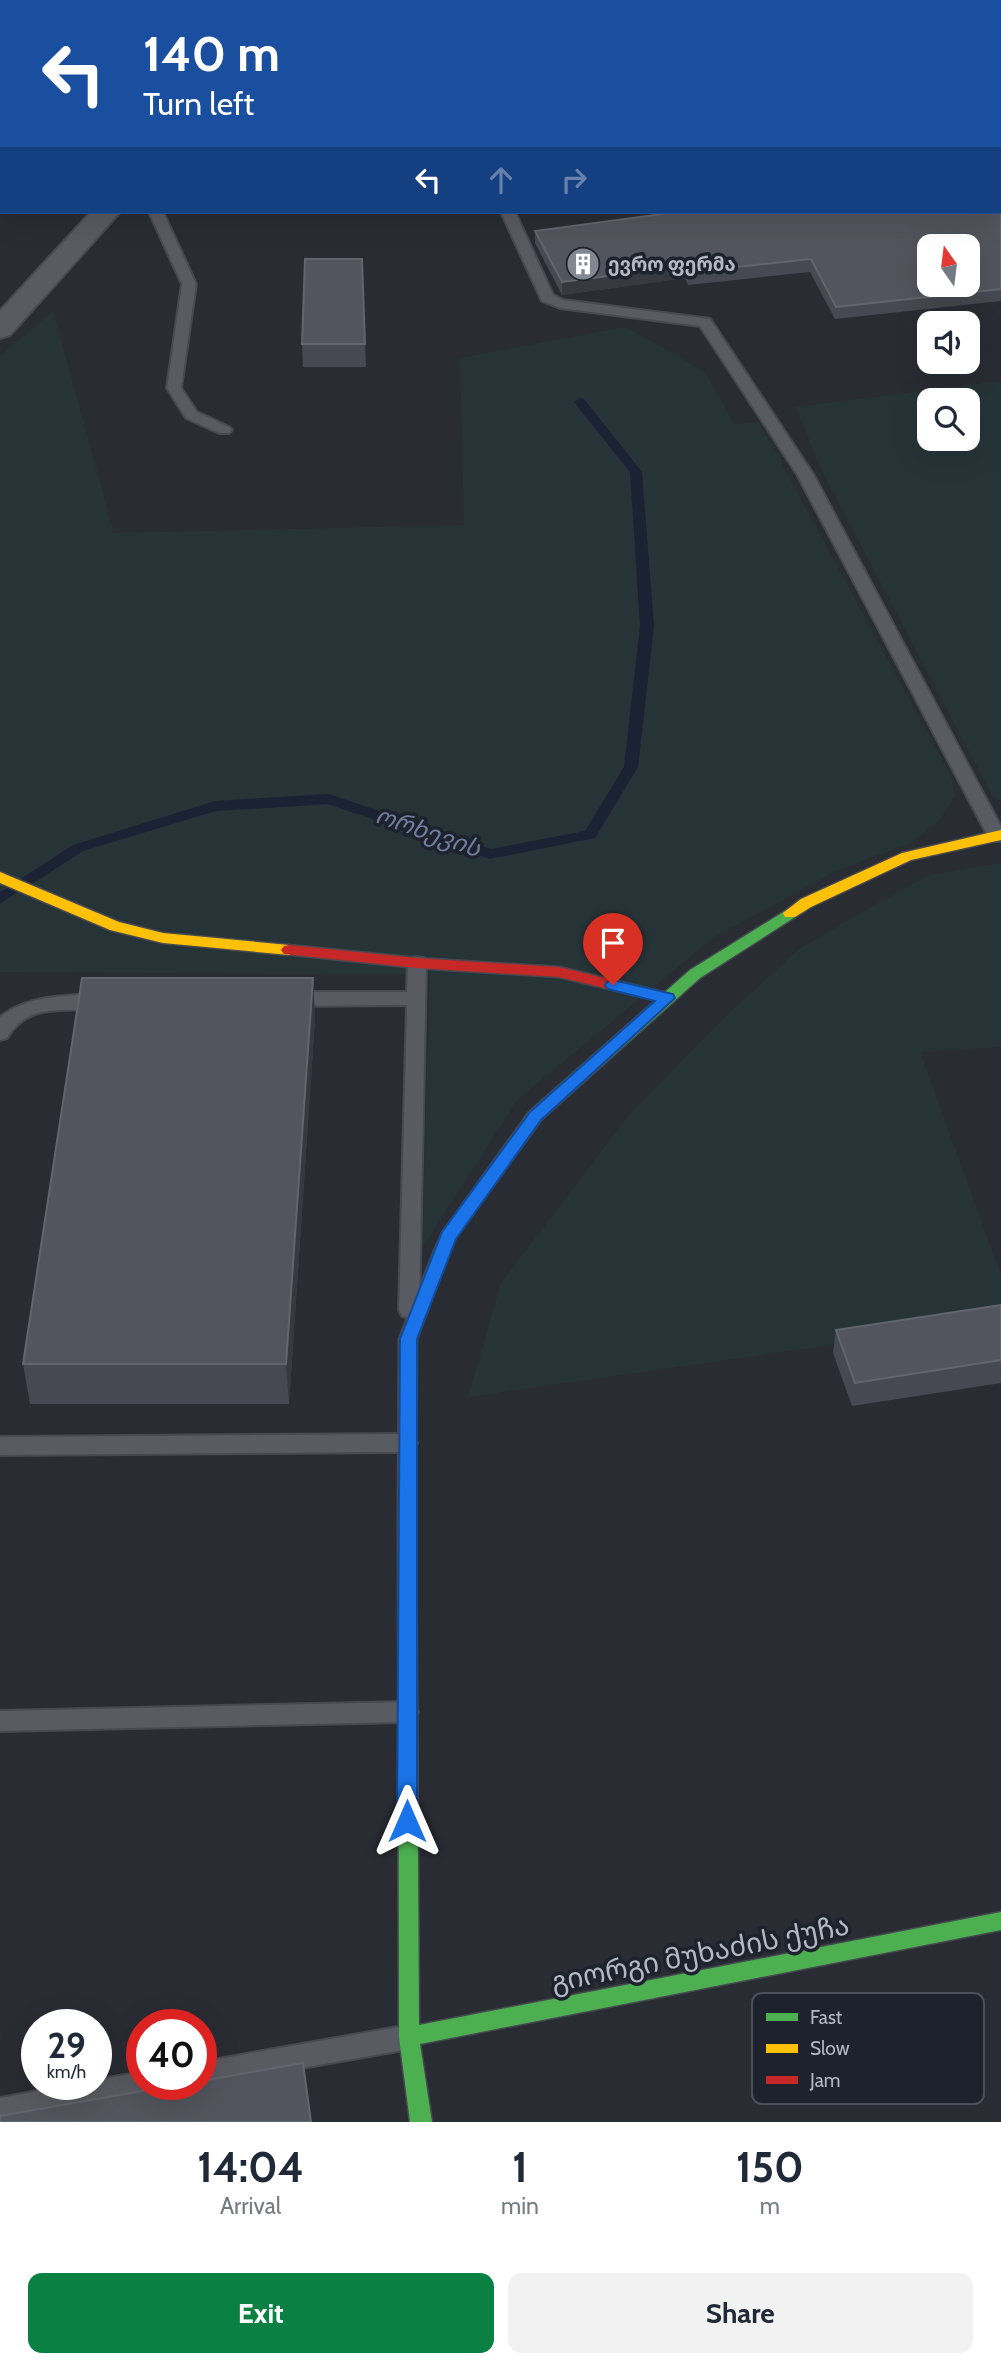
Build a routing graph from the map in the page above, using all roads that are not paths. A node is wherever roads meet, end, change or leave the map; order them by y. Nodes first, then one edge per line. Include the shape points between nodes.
1 (104, 214) edge
2 (157, 214) edge
3 (509, 214) edge
4 (0, 329) edge
5 (225, 430) dead end
6 (999, 835) edge
7 (0, 877) edge
8 (417, 963) junction
9 (667, 998) junction
10 (266, 999) edge
11 (416, 999) junction
12 (116, 1000) edge
13 (0, 1033) edge
14 (408, 1339) junction
15 (406, 1443) junction
16 (0, 1446) edge
17 (406, 1712) junction
18 (0, 1721) edge
19 (1001, 1921) edge
20 (409, 2037) junction
21 (217, 2071) edge
22 (126, 2087) edge
23 (0, 2110) edge
24 (421, 2122) edge

1 - 4 street
2 - 5 lane via 189,284 174,388 191,415
3 - 6 lane via 547,298 560,304 705,322 806,476
6 - 9 street via 907,856 806,903 695,974
7 - 8 street via 115,926 163,938
8 - 9 street via 559,972
8 - 11 lane
9 - 14 street via 536,1116 448,1237
10 - 11 lane
11 - 14 lane
12 - 13 lane via 61,1001 21,1011
14 - 15 street
15 - 16 lane
15 - 17 street
17 - 18 lane
17 - 20 street
19 - 20 street, გიორგი მუხაძის ქუჩა
20 - 21 lane
20 - 24 street
22 - 23 lane

